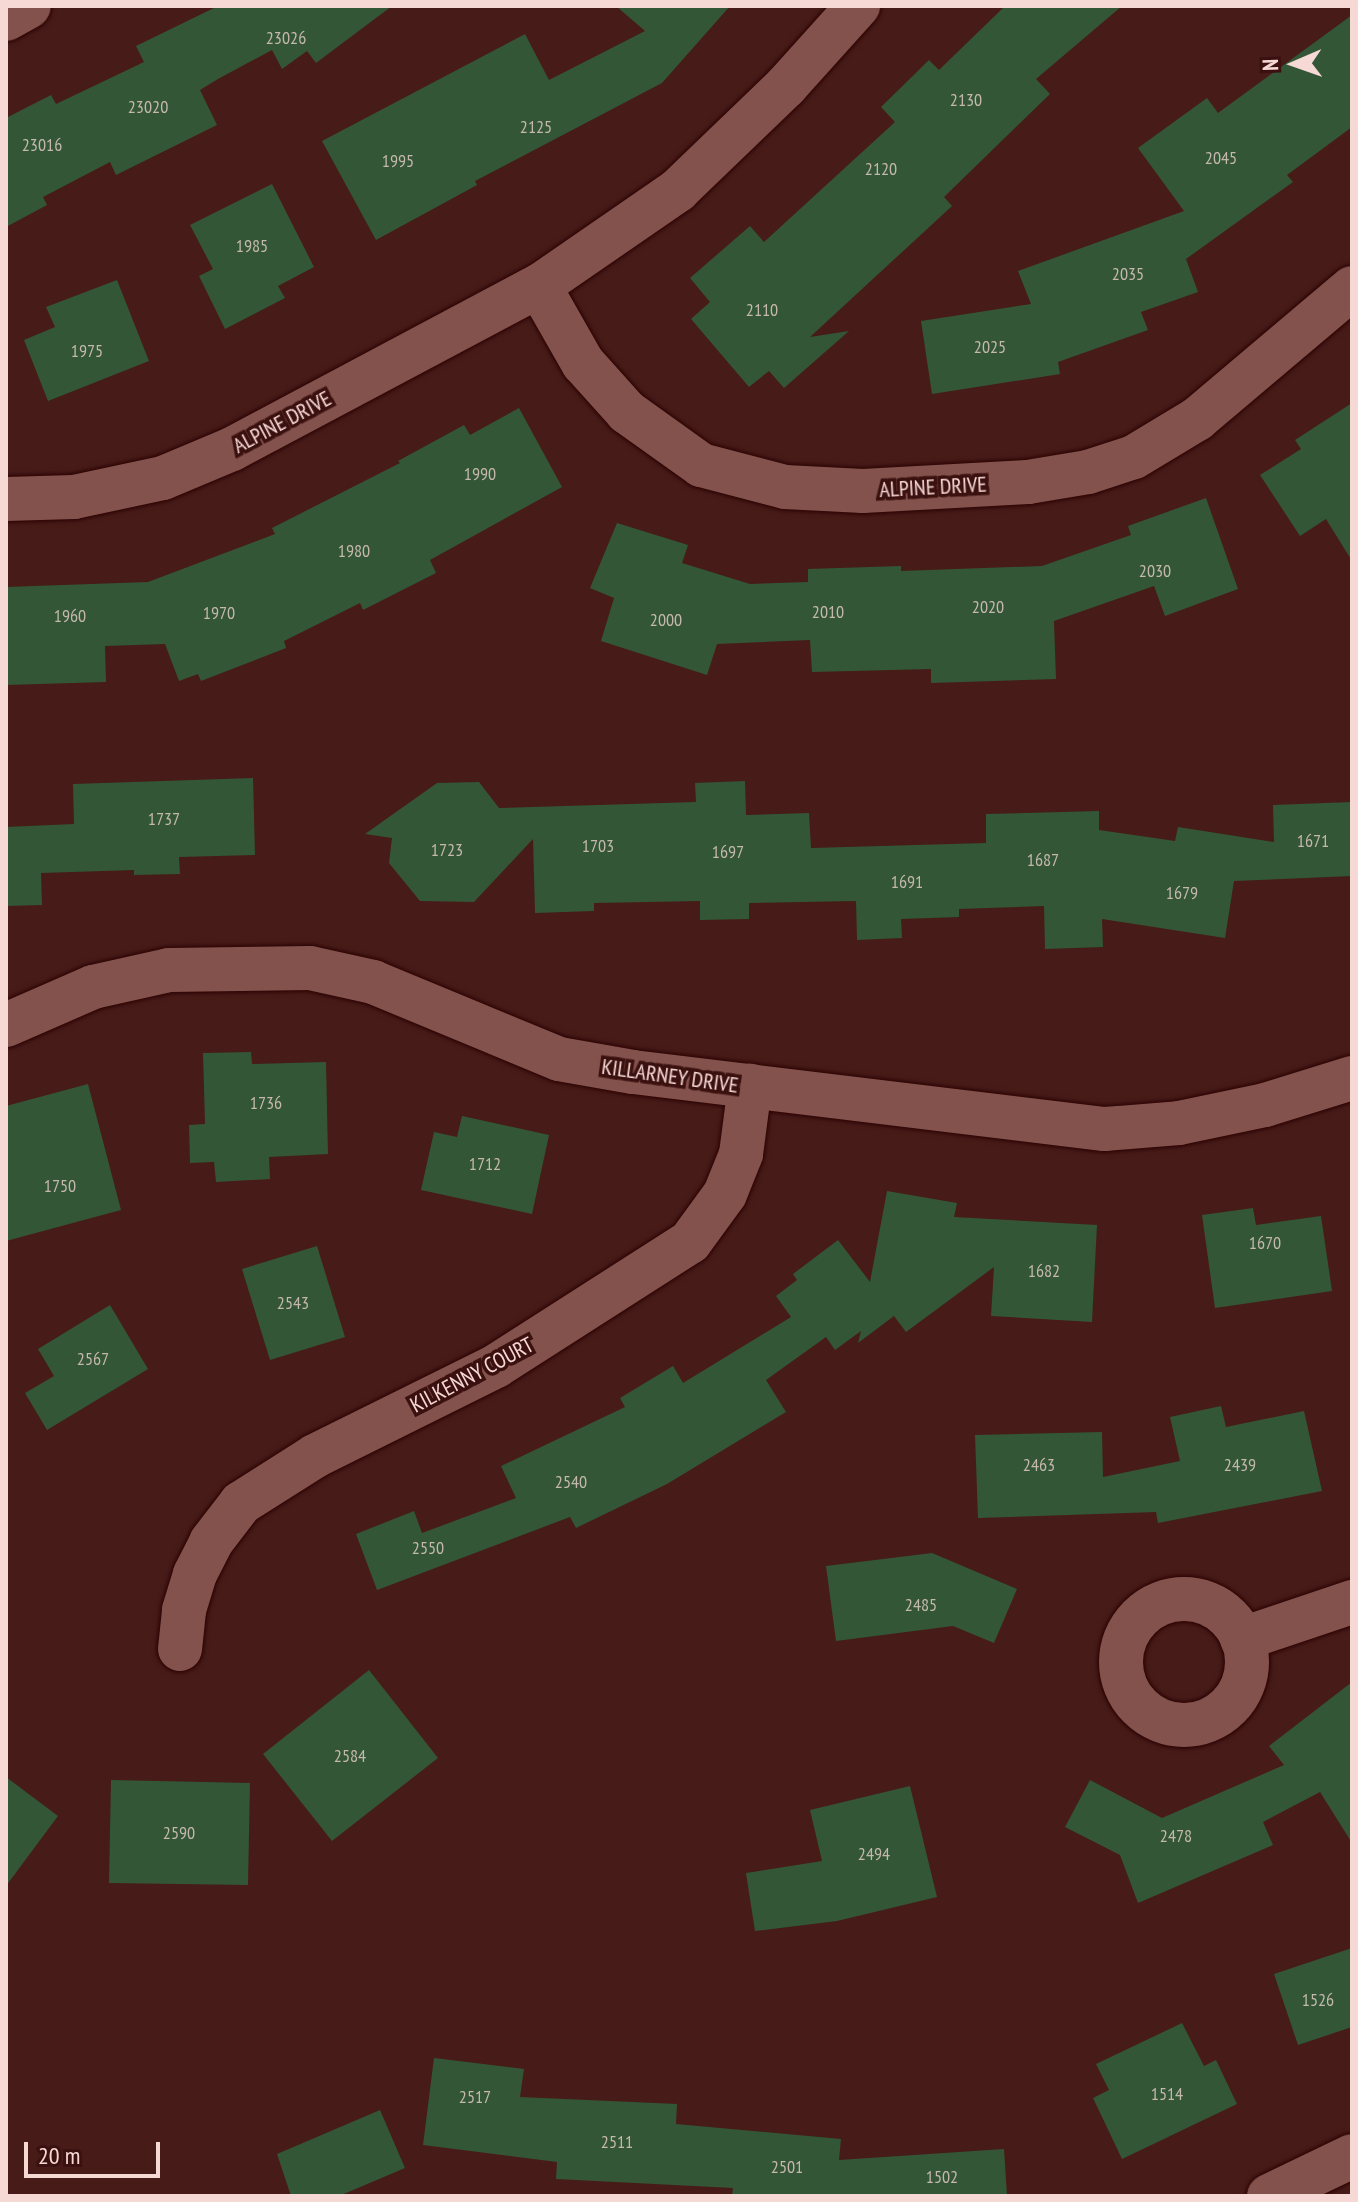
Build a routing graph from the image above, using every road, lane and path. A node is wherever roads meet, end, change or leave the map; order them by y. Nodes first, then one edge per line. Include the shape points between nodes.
1 (29, 6) edge
2 (858, 6) edge
3 (6, 19) edge
4 (539, 286) junction
5 (1352, 288) edge
6 (6, 499) edge
7 (6, 1025) edge
8 (1352, 1078) edge
9 (750, 1086) junction
10 (1352, 1602) edge
11 (1242, 1639) dead end
12 (180, 1649) dead end
13 (1352, 2156) edge
14 (1269, 2196) edge

1 - 3 street
2 - 4 street, ALPINE DRIVE via 786,86 678,190
4 - 5 street, ALPINE DRIVE via 583,363 627,412 701,465 785,487 863,491 1028,482 1088,472 1134,457 1197,419
4 - 6 street, ALPINE DRIVE via 232,449 163,478 74,497
7 - 9 street, KILLARNEY DRIVE via 93,987 169,970 310,968 373,982 559,1059
8 - 9 street, KILLARNEY DRIVE via 1265,1105 1179,1123 1105,1129
9 - 12 street, KILKENNY COURT via 741,1154 725,1194 690,1242 496,1366 315,1456 241,1503 195,1574
10 - 11 street
13 - 14 street

